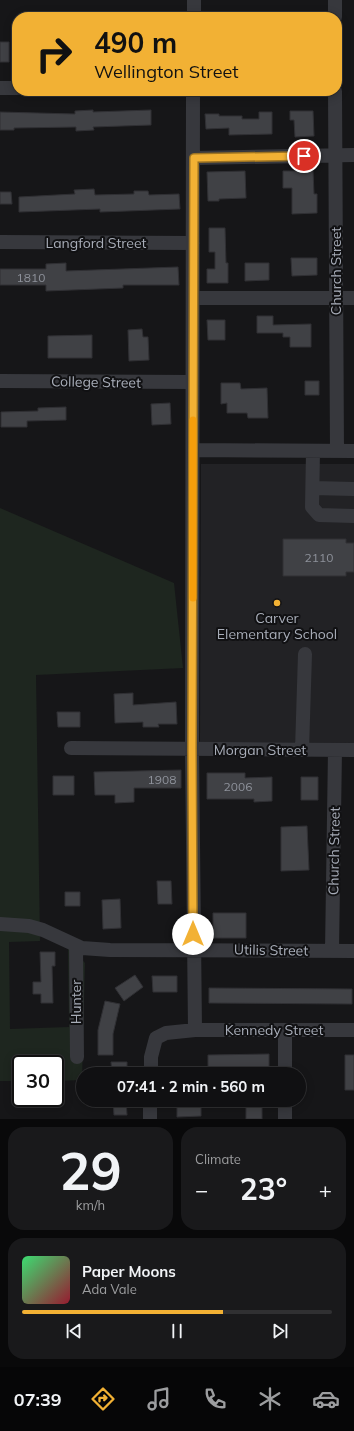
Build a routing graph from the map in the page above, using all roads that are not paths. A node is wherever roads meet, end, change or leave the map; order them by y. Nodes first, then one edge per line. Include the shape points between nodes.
1 (194, 0) edge
2 (335, 0) edge
3 (194, 12) edge
4 (335, 12) edge
5 (0, 88) edge
6 (12, 88) edge
7 (193, 96) edge
8 (335, 96) edge
9 (336, 155) junction
10 (354, 155) edge
11 (194, 158) junction
12 (0, 242) edge
13 (193, 243) junction
14 (193, 298) junction
15 (336, 298) junction
16 (354, 298) edge
17 (0, 381) edge
18 (192, 382) junction
19 (194, 450) junction
20 (313, 451) junction
21 (337, 451) junction
22 (354, 451) edge
23 (313, 488) junction
24 (354, 489) edge
25 (354, 516) edge
26 (305, 654) dead end
27 (71, 748) dead end
28 (192, 749) junction
29 (302, 750) junction
30 (335, 750) junction
31 (354, 750) edge
32 (0, 924) edge
33 (76, 946) junction
34 (194, 949) junction
35 (332, 951) junction
36 (354, 951) edge
37 (195, 1030) junction
38 (354, 1030) edge
39 (285, 1031) junction
40 (76, 1057) dead end
41 (150, 1067) edge
42 (285, 1067) edge
43 (150, 1107) edge
44 (285, 1107) edge
45 (150, 1119) edge
46 (285, 1119) edge

1 - 3 street
2 - 4 street
5 - 6 street
7 - 11 street
8 - 9 street, Church Street
9 - 10 street
9 - 11 street
9 - 15 street, Church Street
11 - 13 street
12 - 13 street, Langford Street
13 - 14 street
14 - 15 street
14 - 18 street
15 - 16 street
15 - 21 street, Church Street
17 - 18 street, College Street
18 - 19 street
19 - 20 street
19 - 28 street
20 - 21 street
20 - 23 street
21 - 22 street
23 - 24 street
23 - 25 street via 312,507 319,515
26 - 29 street
27 - 28 street, Morgan Street
28 - 29 street, Morgan Street
28 - 34 street
29 - 30 street, Morgan Street
30 - 31 street, Morgan Street
30 - 35 street, Church Street
32 - 33 street, Utilis Street via 29,926 43,930
33 - 34 street, Utilis Street via 110,950
33 - 40 street, Hunter
34 - 35 street, Utilis Street
34 - 37 street
35 - 36 street, Utilis Street
37 - 39 street, Kennedy Street
37 - 41 street, Kennedy Street via 166,1033 156,1038
38 - 39 street, Kennedy Street
39 - 42 street
43 - 45 street
44 - 46 street

